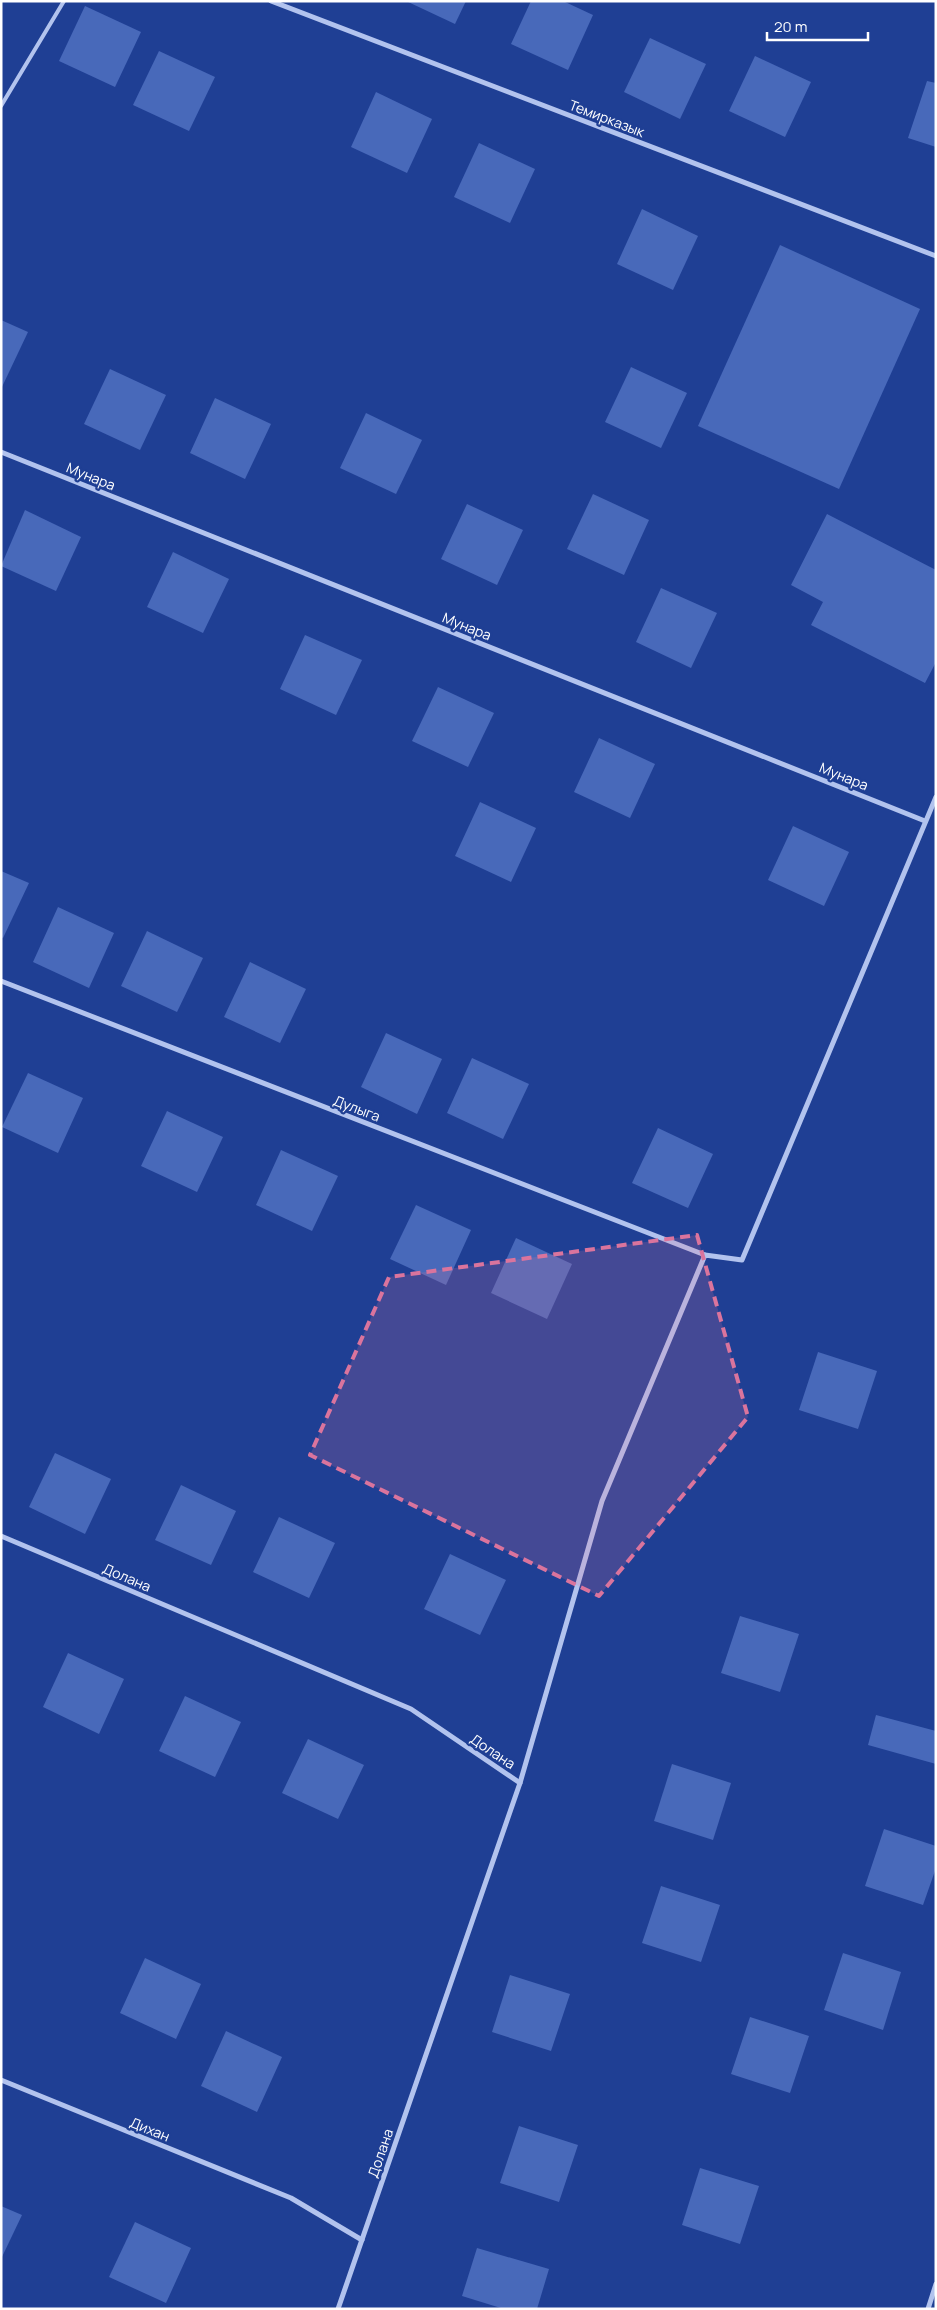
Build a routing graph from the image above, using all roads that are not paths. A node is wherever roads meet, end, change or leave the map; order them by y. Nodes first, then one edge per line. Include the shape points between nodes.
1 (64, 1) edge
2 (271, 1) edge
3 (1, 106) edge
4 (936, 256) edge
5 (1, 452) edge
6 (936, 797) edge
7 (925, 820) junction
8 (1, 981) edge
9 (705, 1255) junction
10 (1, 1536) edge
11 (520, 1783) junction
12 (1, 2080) edge
13 (362, 2240) junction
14 (936, 2284) edge
15 (338, 2309) edge
16 (928, 2309) edge

1 - 3 lane
2 - 4 street, Темирказык
5 - 7 street, Мунара
6 - 7 street
7 - 9 street, Дулыга via 742,1260
8 - 9 street, Дулыга
9 - 11 street via 602,1501
10 - 11 street, Долана via 411,1709
11 - 13 street, Долана
12 - 13 street, Дихан via 291,2198
13 - 15 street, Долана
14 - 16 street

